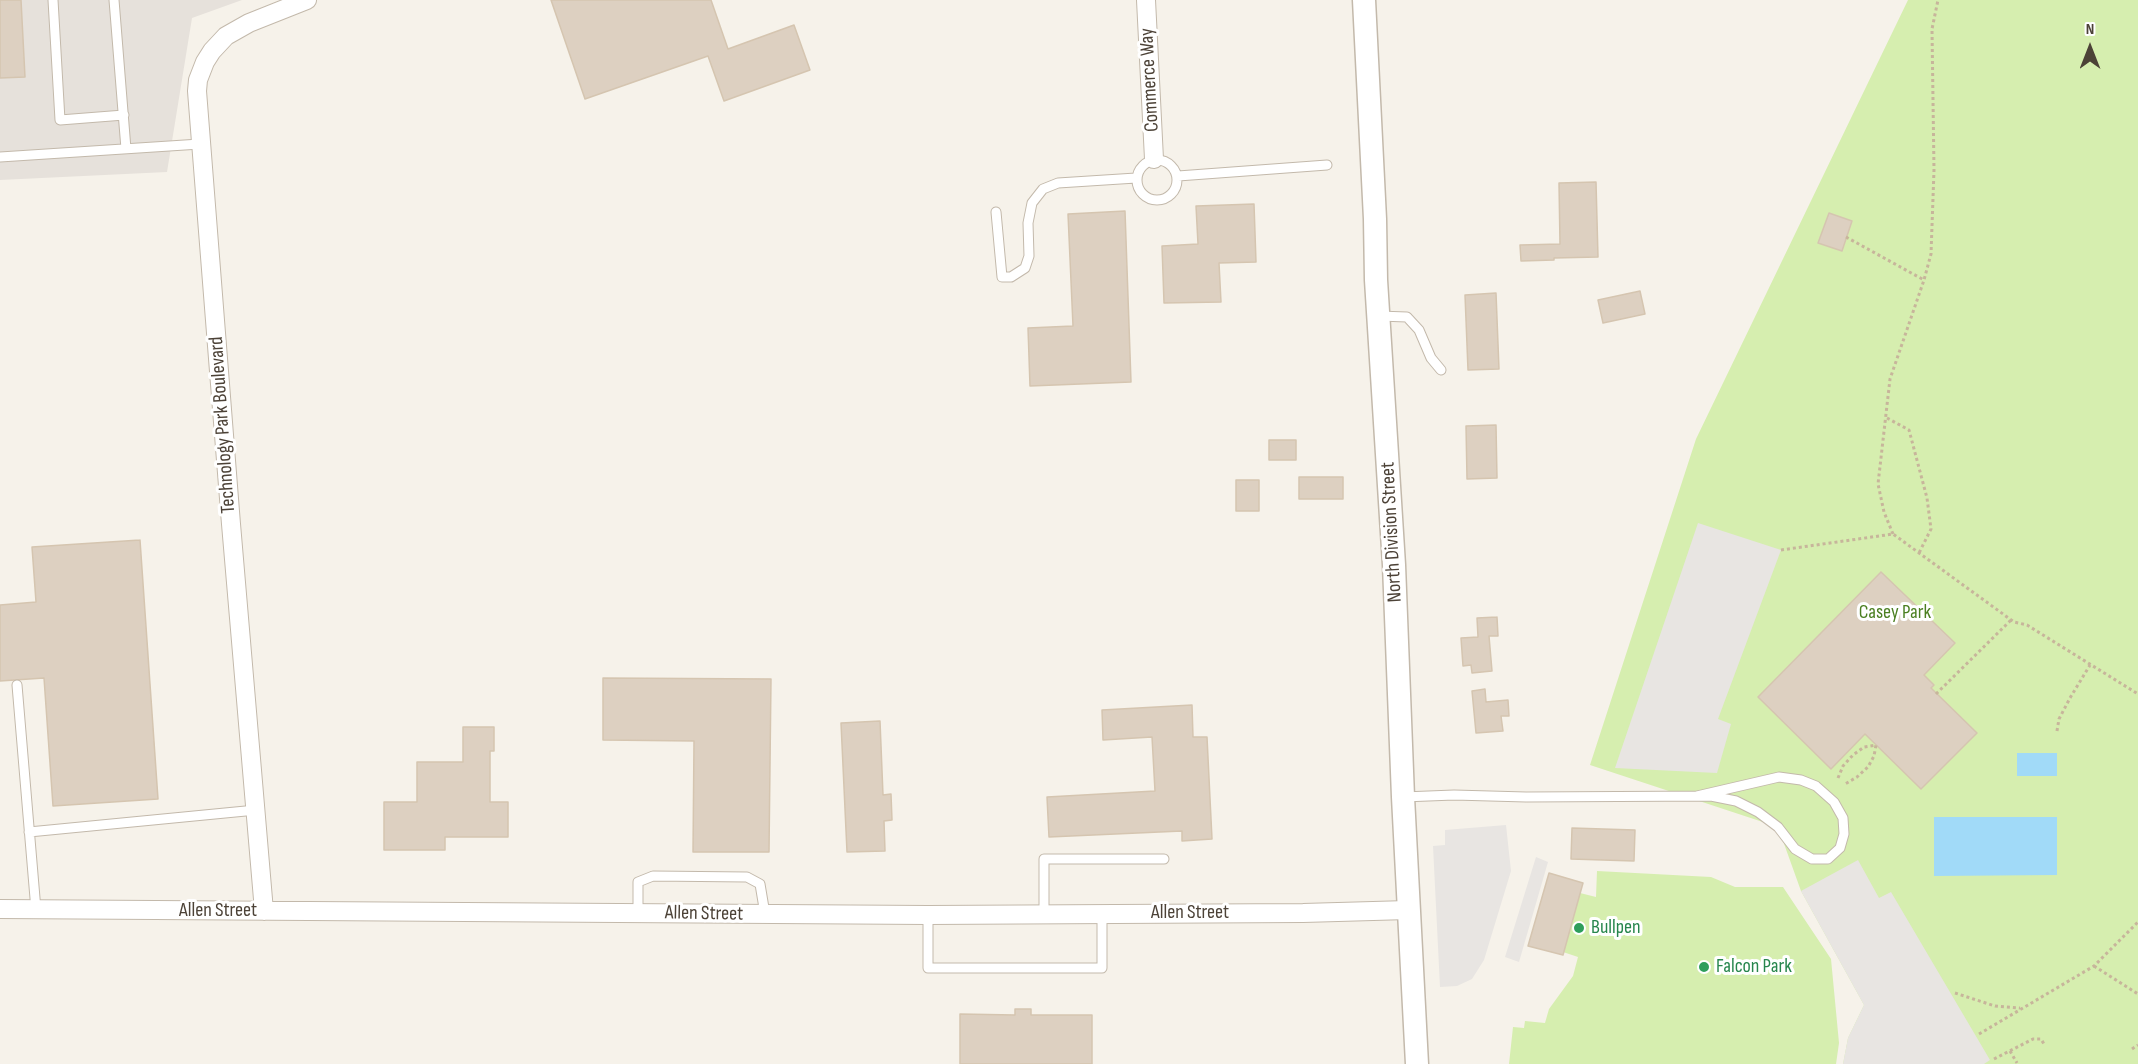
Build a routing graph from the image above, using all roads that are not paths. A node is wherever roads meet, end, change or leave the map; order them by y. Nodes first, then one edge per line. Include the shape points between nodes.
1 (53, 0) edge
2 (114, 0) edge
3 (1146, 0) edge
4 (1365, 0) edge
5 (300, 1) edge
6 (124, 115) junction
7 (200, 144) junction
8 (126, 149) junction
9 (0, 157) edge
10 (1154, 159) junction
11 (1327, 165) dead end
12 (1178, 176) junction
13 (1136, 178) junction
14 (996, 212) dead end
15 (1379, 316) junction
16 (1441, 370) dead end
17 (17, 685) dead end
18 (1698, 796) junction
19 (1403, 798) junction
20 (256, 810) junction
21 (29, 832) junction
22 (1164, 859) dead end
23 (0, 909) edge
24 (36, 910) junction
25 (1408, 910) junction
26 (264, 911) junction
27 (638, 913) junction
28 (765, 914) junction
29 (1044, 914) junction
30 (1102, 914) junction
31 (928, 915) junction
32 (1417, 1064) edge

1 - 6 lane via 60,120
2 - 6 lane
3 - 10 street, Commerce Way
4 - 15 street, North Division Street
5 - 7 street, Technology Park Boulevard via 235,30 212,51 198,80
6 - 8 lane
7 - 8 lane
7 - 20 street, Technology Park Boulevard
8 - 9 lane
10 - 12 lane via 1167,161
10 - 13 lane via 1142,166
11 - 12 lane
12 - 13 lane via 1175,190 1159,200 1145,196
13 - 14 lane via 1058,183 1043,189 1032,203 1025,268 1011,277 1002,277
15 - 16 lane via 1407,317 1419,330
15 - 19 street, North Division Street
17 - 21 lane
18 - 18 lane via 1724,798 1753,809 1778,827 1795,849 1812,859 1828,859 1840,848 1843,818 1834,802 1816,786 1800,780 1779,777
18 - 19 lane
19 - 25 street, North Division Street
20 - 21 lane
20 - 26 street, Technology Park Boulevard
21 - 24 lane
22 - 29 lane via 1044,859
23 - 24 street, Allen Street
24 - 26 street, Allen Street
25 - 30 street, Allen Street
25 - 32 street, North Division Street
26 - 27 street, Allen Street
27 - 28 street, Allen Street
27 - 28 lane via 638,882 653,876 747,877 760,884
28 - 31 street, Allen Street
29 - 30 street, Allen Street
29 - 31 street, Allen Street
30 - 31 lane via 1102,968 928,968

